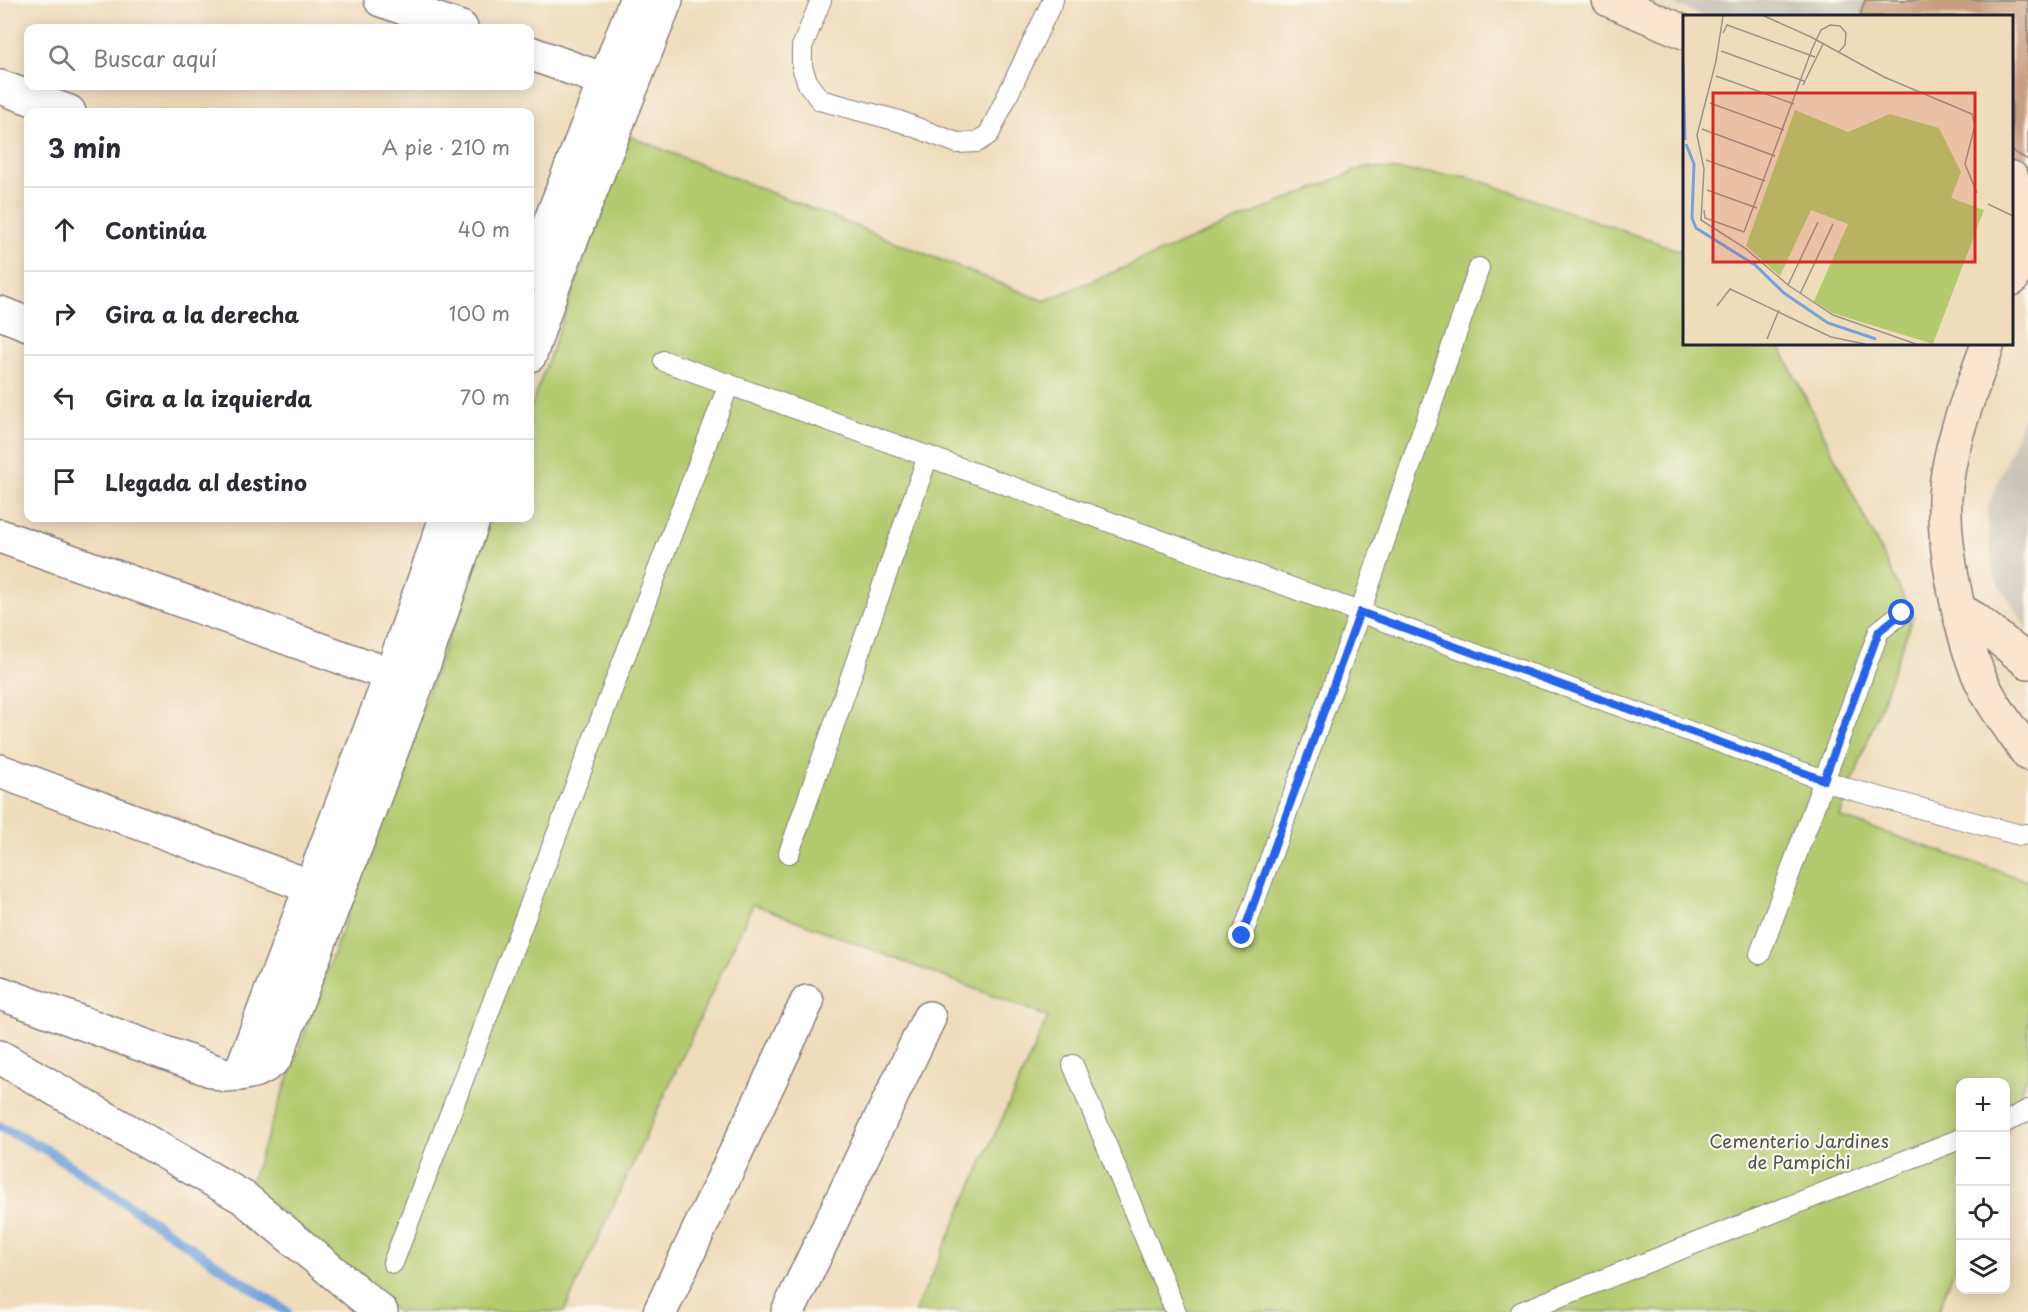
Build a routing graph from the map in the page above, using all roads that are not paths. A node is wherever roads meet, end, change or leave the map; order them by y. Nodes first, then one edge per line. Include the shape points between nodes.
1 (381, 0) edge
2 (636, 0) edge
3 (666, 0) edge
4 (820, 0) edge
5 (1053, 0) edge
6 (1609, 0) edge
7 (450, 24) edge
8 (1683, 32) edge
9 (534, 54) edge
10 (617, 85) junction
11 (0, 87) edge
12 (58, 108) edge
13 (2013, 181) edge
14 (1479, 268) dead end
15 (2013, 277) edge
16 (537, 281) edge
17 (534, 312) edge
18 (0, 314) edge
19 (24, 323) edge
20 (1988, 345) edge
21 (664, 361) dead end
22 (729, 384) junction
23 (928, 456) junction
24 (445, 522) edge
25 (472, 522) edge
26 (0, 536) edge
27 (1961, 611) junction
28 (1360, 612) junction
29 (1902, 613) dead end
30 (2028, 662) edge
31 (404, 680) junction
32 (2028, 754) edge
33 (0, 771) edge
34 (1824, 780) junction
35 (2028, 834) edge
36 (789, 853) dead end
37 (324, 892) junction
38 (1242, 936) dead end
39 (1760, 954) dead end
40 (0, 993) edge
41 (807, 1002) dead end
42 (929, 1018) dead end
43 (0, 1057) edge
44 (1073, 1065) dead end
45 (2028, 1110) edge
46 (2010, 1120) edge
47 (1956, 1141) edge
48 (393, 1263) dead end
49 (381, 1312) edge
50 (660, 1312) edge
51 (788, 1312) edge
52 (1176, 1312) edge
53 (1521, 1312) edge

1 - 7 street
2 - 10 street
3 - 10 street
4 - 5 lane via 802,47 802,66 808,84 820,100 898,121 957,143 977,142 989,134
6 - 8 street
9 - 10 street
10 - 16 street
11 - 12 street
13 - 15 street via 2026,221 2026,246
14 - 28 lane
16 - 17 street
18 - 19 street
20 - 27 street via 1956,438 1945,496 1948,548
21 - 22 lane
22 - 23 lane
22 - 48 lane
23 - 28 lane
23 - 36 lane
24 - 31 street
25 - 31 street
26 - 31 street
27 - 30 street
27 - 32 street via 1980,678
28 - 34 lane
28 - 38 lane
29 - 34 lane via 1879,631
31 - 37 street
33 - 37 street
34 - 35 lane via 2020,835
34 - 39 lane
37 - 40 street via 240,1074 225,1075
41 - 50 street
42 - 51 street
43 - 49 street via 244,1198
44 - 52 lane
45 - 46 lane
47 - 53 lane

